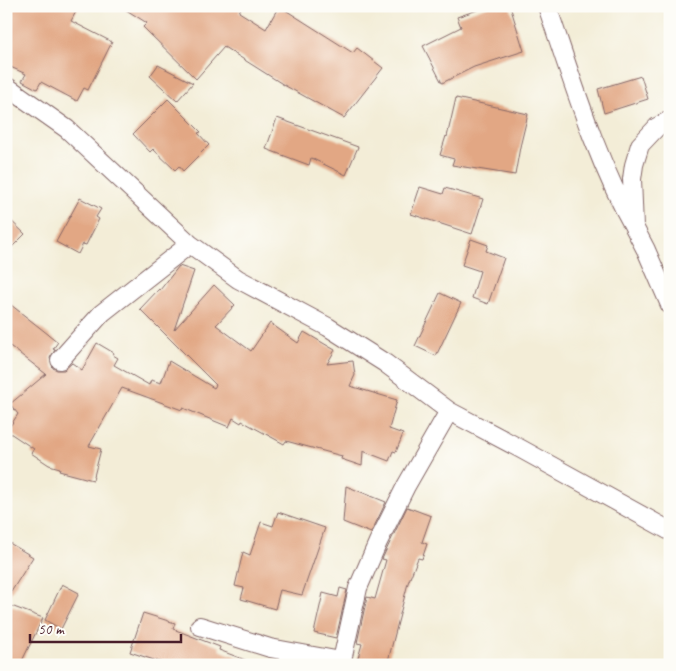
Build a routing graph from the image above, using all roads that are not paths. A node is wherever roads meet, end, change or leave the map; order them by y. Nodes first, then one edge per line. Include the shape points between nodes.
1 (547, 6) edge
2 (6, 86) edge
3 (670, 120) edge
4 (634, 226) junction
5 (190, 244) junction
6 (670, 305) edge
7 (60, 360) dead end
8 (449, 411) junction
9 (670, 531) edge
10 (200, 626) dead end
11 (341, 663) edge

1 - 4 street via 615,194
2 - 5 street via 67,129
3 - 4 street via 657,127 640,145 632,179
4 - 6 street
5 - 7 street via 102,313
5 - 8 street via 238,279 328,327 385,363
8 - 9 street
8 - 11 street via 406,486 358,588
10 - 11 street via 270,648

